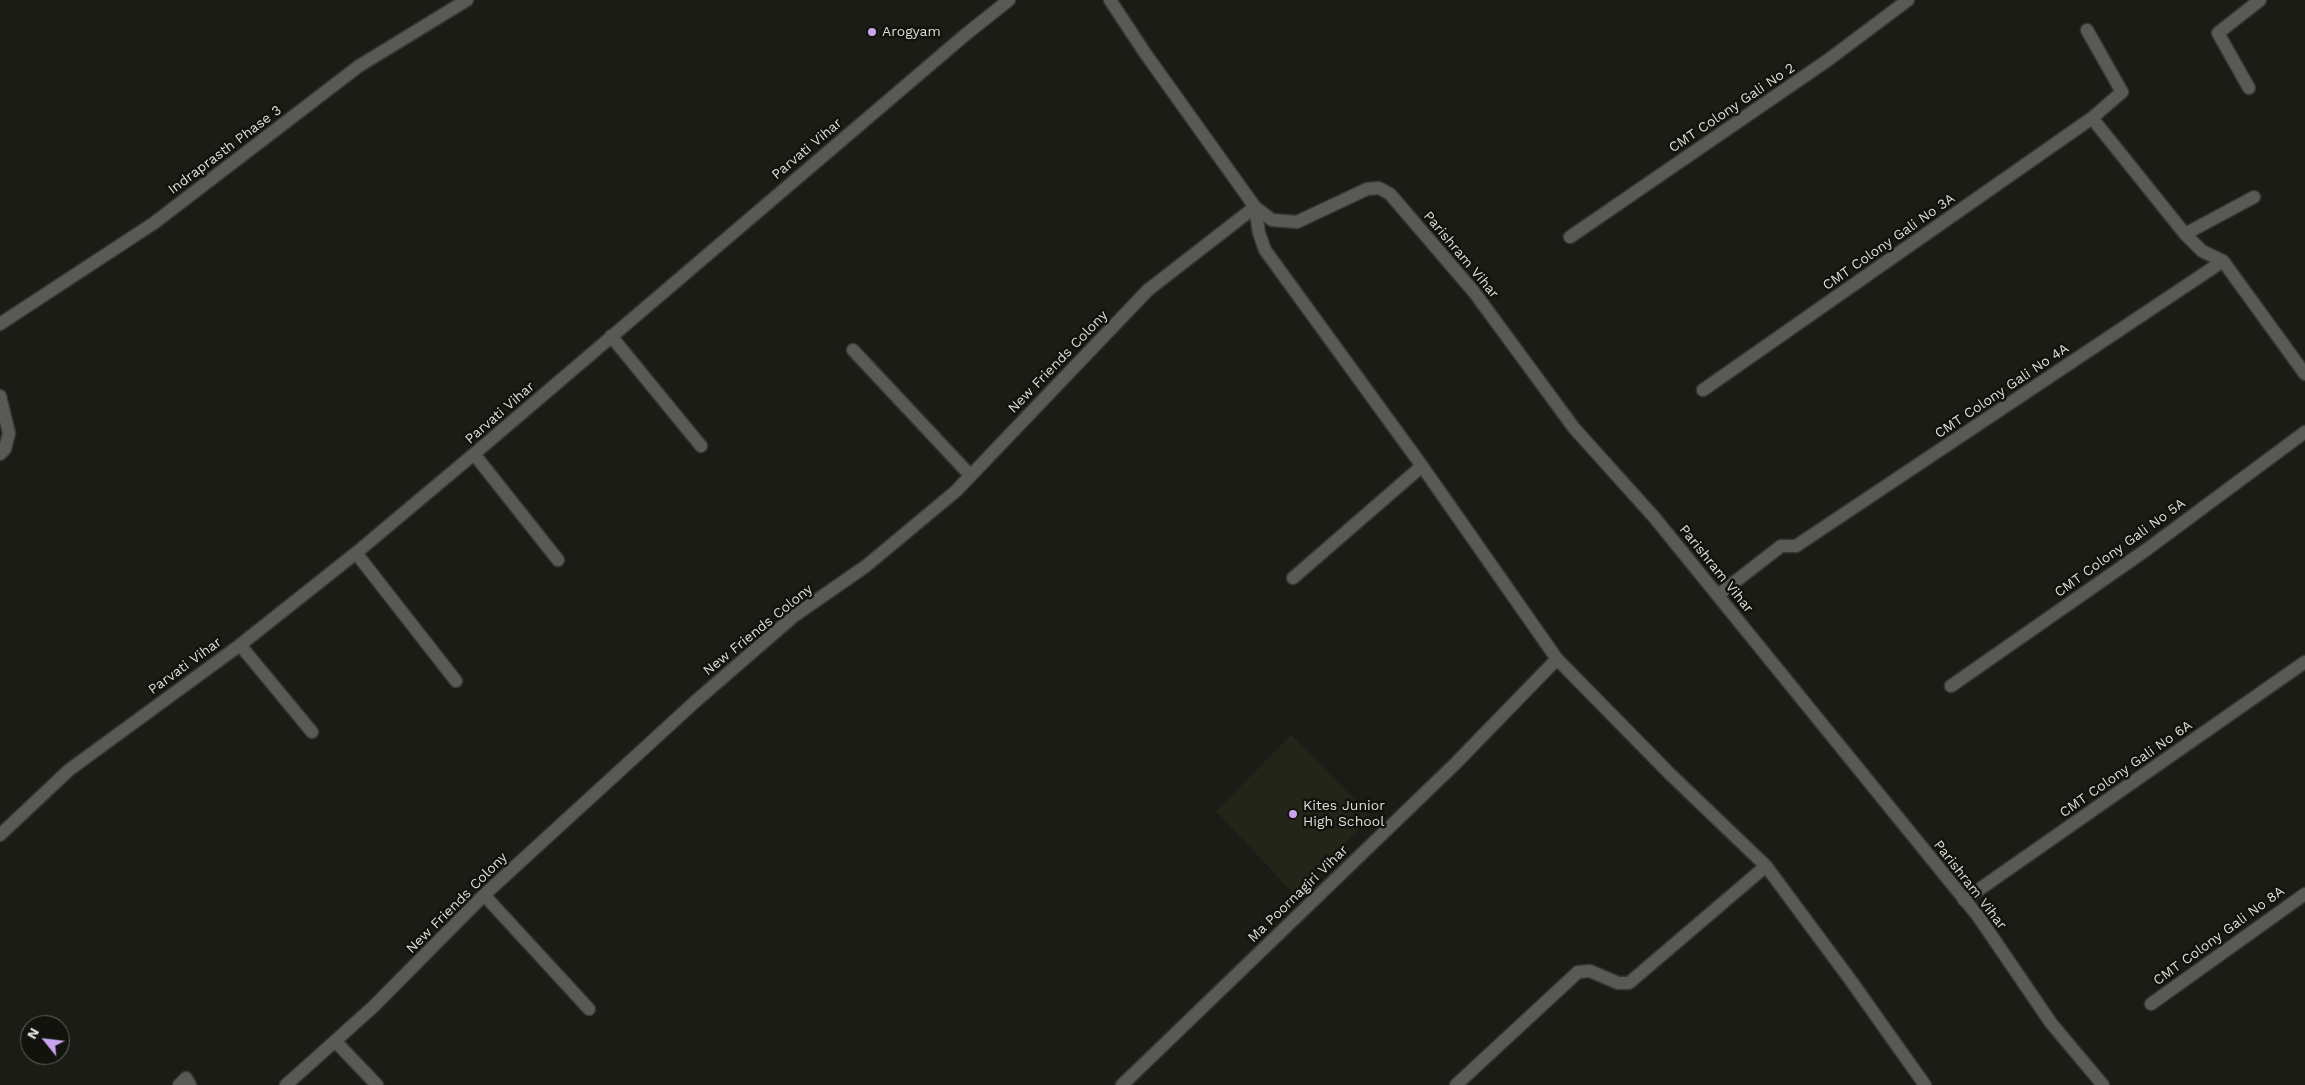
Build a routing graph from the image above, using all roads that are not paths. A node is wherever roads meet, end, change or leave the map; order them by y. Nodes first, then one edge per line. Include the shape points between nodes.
1 (467, 0) edge
2 (1009, 0) edge
3 (1110, 0) edge
4 (1908, 0) edge
5 (2260, 0) edge
6 (2087, 30) dead end
7 (2249, 88) dead end
8 (2092, 118) junction
9 (2254, 197) dead end
10 (1255, 207) junction
11 (2185, 234) junction
12 (1570, 237) dead end
13 (2223, 261) junction
14 (0, 324) edge
15 (611, 336) junction
16 (852, 350) dead end
17 (2301, 360) edge
18 (2305, 374) edge
19 (1703, 390) dead end
20 (0, 396) edge
21 (2305, 432) edge
22 (701, 446) dead end
23 (2, 452) edge
24 (474, 454) junction
25 (1422, 466) junction
26 (970, 475) junction
27 (356, 553) junction
28 (558, 560) dead end
29 (1293, 578) dead end
30 (1718, 595) junction
31 (240, 645) junction
32 (1557, 659) junction
33 (2305, 662) edge
34 (456, 681) dead end
35 (1951, 686) dead end
36 (312, 732) dead end
37 (0, 835) edge
38 (1766, 866) junction
39 (2305, 894) edge
40 (484, 895) junction
41 (1964, 900) junction
42 (2151, 1004) dead end
43 (589, 1009) dead end
44 (336, 1041) junction
45 (179, 1085) edge
46 (190, 1085) edge
47 (286, 1085) edge
48 (377, 1085) edge
49 (1122, 1085) edge
50 (1456, 1085) edge
51 (1925, 1085) edge
52 (2103, 1085) edge

1 - 14 street, Indraprasth Phase 3 via 359,66 154,224
2 - 15 street, Parvati Vihar
3 - 10 street
4 - 12 street, CMT Colony Gali No 2 via 1820,66
5 - 7 street via 2218,33
6 - 8 street, CMT Colony Gali No 3A via 2122,92
8 - 11 street
8 - 19 street, CMT Colony Gali No 3A
9 - 11 street
10 - 25 street via 1258,233 1266,250
10 - 26 street, New Friends Colony via 1148,290
10 - 30 street, Parishram Vihar via 1272,220 1297,222 1367,189 1379,188 1390,194 1474,292 1574,428
11 - 13 street via 2202,251
13 - 17 street
13 - 30 street, CMT Colony Gali No 4A via 1796,546 1781,546
15 - 22 street
15 - 24 street, Parvati Vihar
16 - 26 street
17 - 18 street
20 - 23 street via 9,434
21 - 35 street, CMT Colony Gali No 5A via 2146,550
24 - 27 street, Parvati Vihar
24 - 28 street
25 - 29 street
25 - 32 street
26 - 40 street, New Friends Colony via 956,491 866,566 794,616
27 - 31 street, Parvati Vihar
27 - 34 street
30 - 41 street, Parishram Vihar
31 - 36 street
31 - 37 street, Parvati Vihar via 69,770
32 - 38 street
32 - 49 street, Ma Poornagiri Vihar via 1448,770
33 - 41 street, CMT Colony Gali No 6A
38 - 50 street via 1629,983 1618,983 1590,971 1578,972
38 - 51 street
39 - 42 street, CMT Colony Gali No 8A
40 - 43 street
40 - 44 street, New Friends Colony
41 - 52 street, Parishram Vihar via 2052,1023
44 - 47 street, New Friends Colony
44 - 48 street
45 - 46 street via 186,1078

